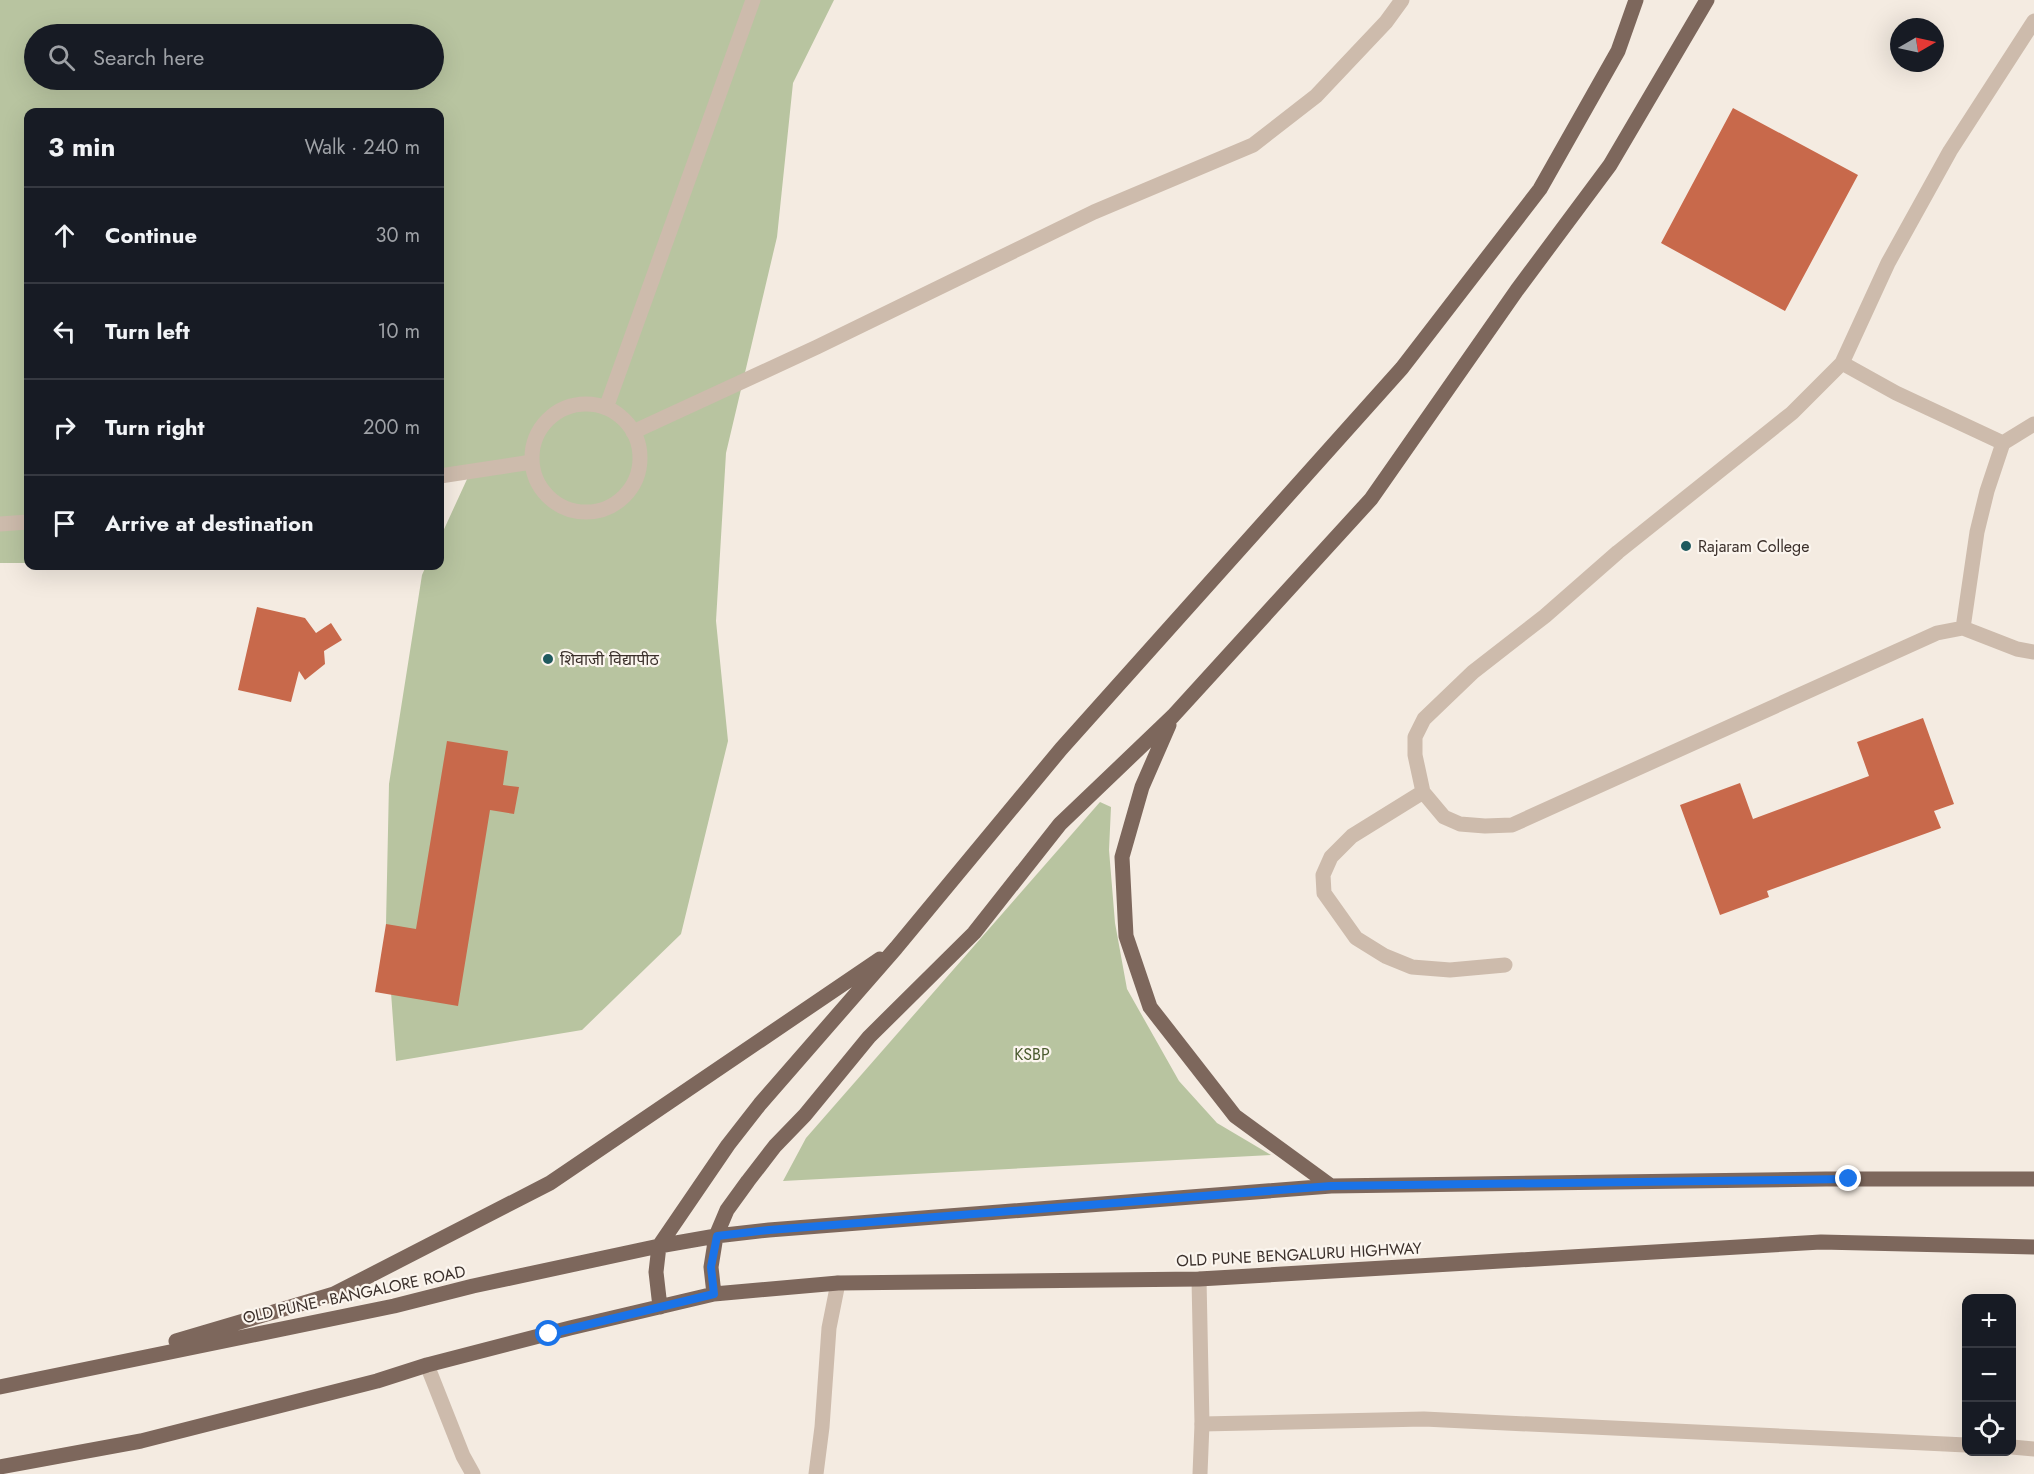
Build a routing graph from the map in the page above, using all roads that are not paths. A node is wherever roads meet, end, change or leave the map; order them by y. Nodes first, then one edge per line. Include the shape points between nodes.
1 (753, 0) edge
2 (1402, 0) edge
3 (1636, 0) edge
4 (1707, 0) edge
5 (2034, 21) edge
6 (1842, 363) junction
7 (606, 408) junction
8 (2034, 424) edge
9 (633, 432) junction
10 (2003, 443) junction
11 (532, 462) junction
12 (444, 476) edge
13 (24, 522) edge
14 (0, 524) edge
15 (1963, 628) junction
16 (2034, 652) edge
17 (1173, 716) junction
18 (1423, 792) junction
19 (897, 948) junction
20 (1504, 965) dead end
21 (2034, 1179) edge
22 (1331, 1186) junction
23 (717, 1236) junction
24 (659, 1246) junction
25 (2034, 1247) edge
26 (1199, 1279) junction
27 (838, 1283) junction
28 (714, 1294) junction
29 (660, 1307) junction
30 (427, 1365) junction
31 (66, 1374) junction
32 (0, 1387) edge
33 (1202, 1424) junction
34 (1962, 1445) edge
35 (2016, 1448) edge
36 (2034, 1449) edge
37 (0, 1467) edge
38 (473, 1474) edge
39 (816, 1474) edge
40 (1200, 1474) edge

1 - 7 street
2 - 9 street via 1316,96 1253,145 1094,212
3 - 19 main road via 1618,51 1540,189 1402,368 1061,749
4 - 17 main road via 1610,165 1371,499
5 - 6 street via 1950,151 1888,263
6 - 10 street
6 - 18 street via 1792,414 1473,672 1424,719 1415,737
7 - 9 street via 622,417
7 - 11 street via 570,406 554,414 541,427
8 - 10 street
9 - 11 street via 639,449 639,467 623,498 609,508 592,513 558,506 540,486
10 - 15 street via 1977,532
11 - 12 street
13 - 14 street
15 - 16 street
15 - 18 street via 1937,633 1512,825 1460,824 1444,817
17 - 22 main road via 1142,787 1122,857 1126,936 1150,1007 1235,1116
17 - 23 main road via 1060,824 974,933 869,1036 748,1181 727,1210
18 - 20 street via 1352,836 1331,857 1323,875 1324,893 1356,938 1412,968 1450,970
19 - 24 main road via 760,1104
19 - 31 main road via 550,1183 334,1294
21 - 22 main road
22 - 23 main road
23 - 24 main road, OLD PUNE - BANGALORE ROAD
23 - 28 main road via 711,1267
24 - 29 main road via 656,1272
24 - 31 main road, OLD PUNE - BANGALORE ROAD
25 - 26 main road, OLD PUNE BENGALURU HIGHWAY via 1821,1242
26 - 27 main road, OLD PUNE BENGALURU HIGHWAY
26 - 33 street
27 - 28 main road, OLD PUNE BENGALURU HIGHWAY
27 - 39 street via 829,1328
28 - 29 main road, OLD PUNE BENGALURU HIGHWAY
29 - 30 main road, OLD PUNE BENGALURU HIGHWAY
30 - 37 main road via 141,1441
30 - 38 street
31 - 32 main road, OLD PUNE - BANGALORE ROAD
33 - 34 street via 1424,1419
33 - 40 street
35 - 36 street

